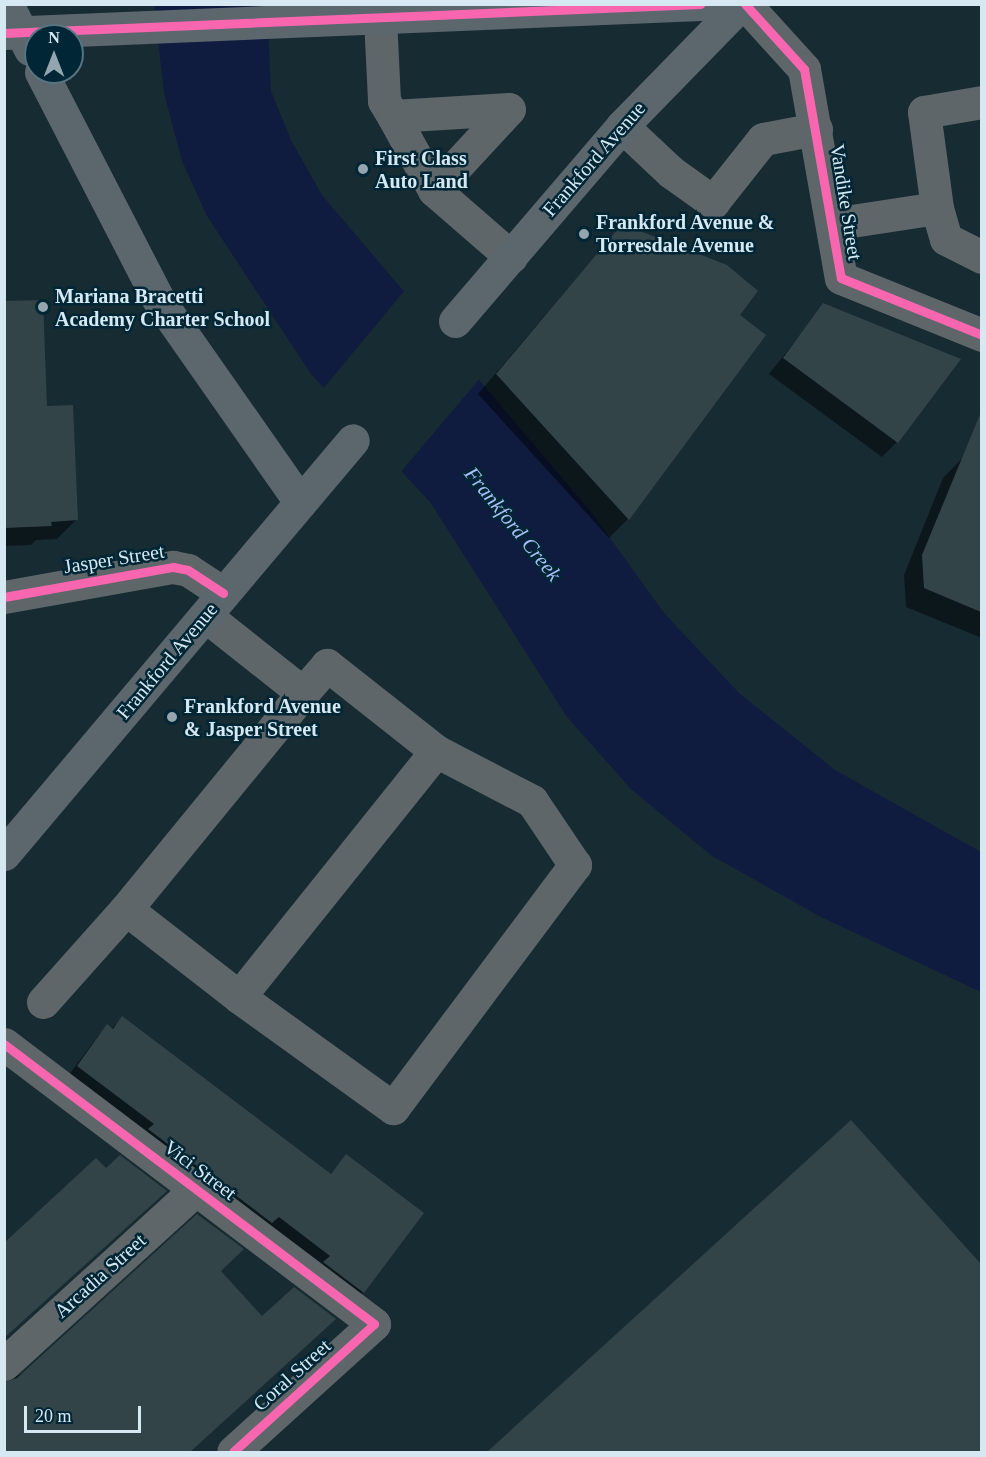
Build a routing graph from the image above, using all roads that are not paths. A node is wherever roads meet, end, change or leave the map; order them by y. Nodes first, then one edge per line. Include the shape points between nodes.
1 (700, 4) edge
2 (743, 4) edge
3 (380, 18) junction
4 (11, 23) edge
5 (24, 43) edge
6 (47, 84) edge
7 (981, 102) edge
8 (393, 116) junction
9 (622, 126) junction
10 (816, 129) junction
11 (434, 190) junction
12 (937, 208) junction
13 (832, 224) junction
14 (511, 257) junction
15 (981, 257) edge
16 (455, 321) dead end
17 (981, 335) edge
18 (353, 440) dead end
19 (300, 502) junction
20 (4, 597) edge
21 (215, 604) junction
22 (303, 693) junction
23 (436, 751) junction
24 (4, 854) edge
25 (126, 909) junction
26 (239, 997) junction
27 (43, 1002) dead end
28 (4, 1044) edge
29 (196, 1189) junction
30 (374, 1324) joint
31 (4, 1364) edge
32 (233, 1452) edge

1 - 3 main road
2 - 9 main road, Frankford Avenue
2 - 10 street, Vandike Street via 804,69
3 - 4 main road via 128,28
3 - 8 street via 384,100
4 - 5 main road
6 - 19 main road via 158,299
7 - 12 street via 924,112
8 - 11 street
8 - 11 street via 509,109
9 - 10 street via 671,172 713,202 764,139
9 - 14 main road, Frankford Avenue
10 - 13 street, Vandike Street
11 - 14 street
12 - 13 street
12 - 15 street via 946,238
13 - 17 street, Vandike Street via 841,278
14 - 16 main road, Frankford Avenue
18 - 19 main road, Frankford Avenue
19 - 21 main road, Frankford Avenue
20 - 21 street, Jasper Street via 173,567 188,570
21 - 22 street, Jasper Street
21 - 24 main road, Frankford Avenue
22 - 23 street via 327,665
22 - 25 street
23 - 26 street
23 - 26 street via 532,801 575,865 393,1108
25 - 26 street
25 - 27 street
28 - 29 street, Vici Street
29 - 30 street, Vici Street
29 - 31 street, Arcadia Street
30 - 32 street, Coral Street

